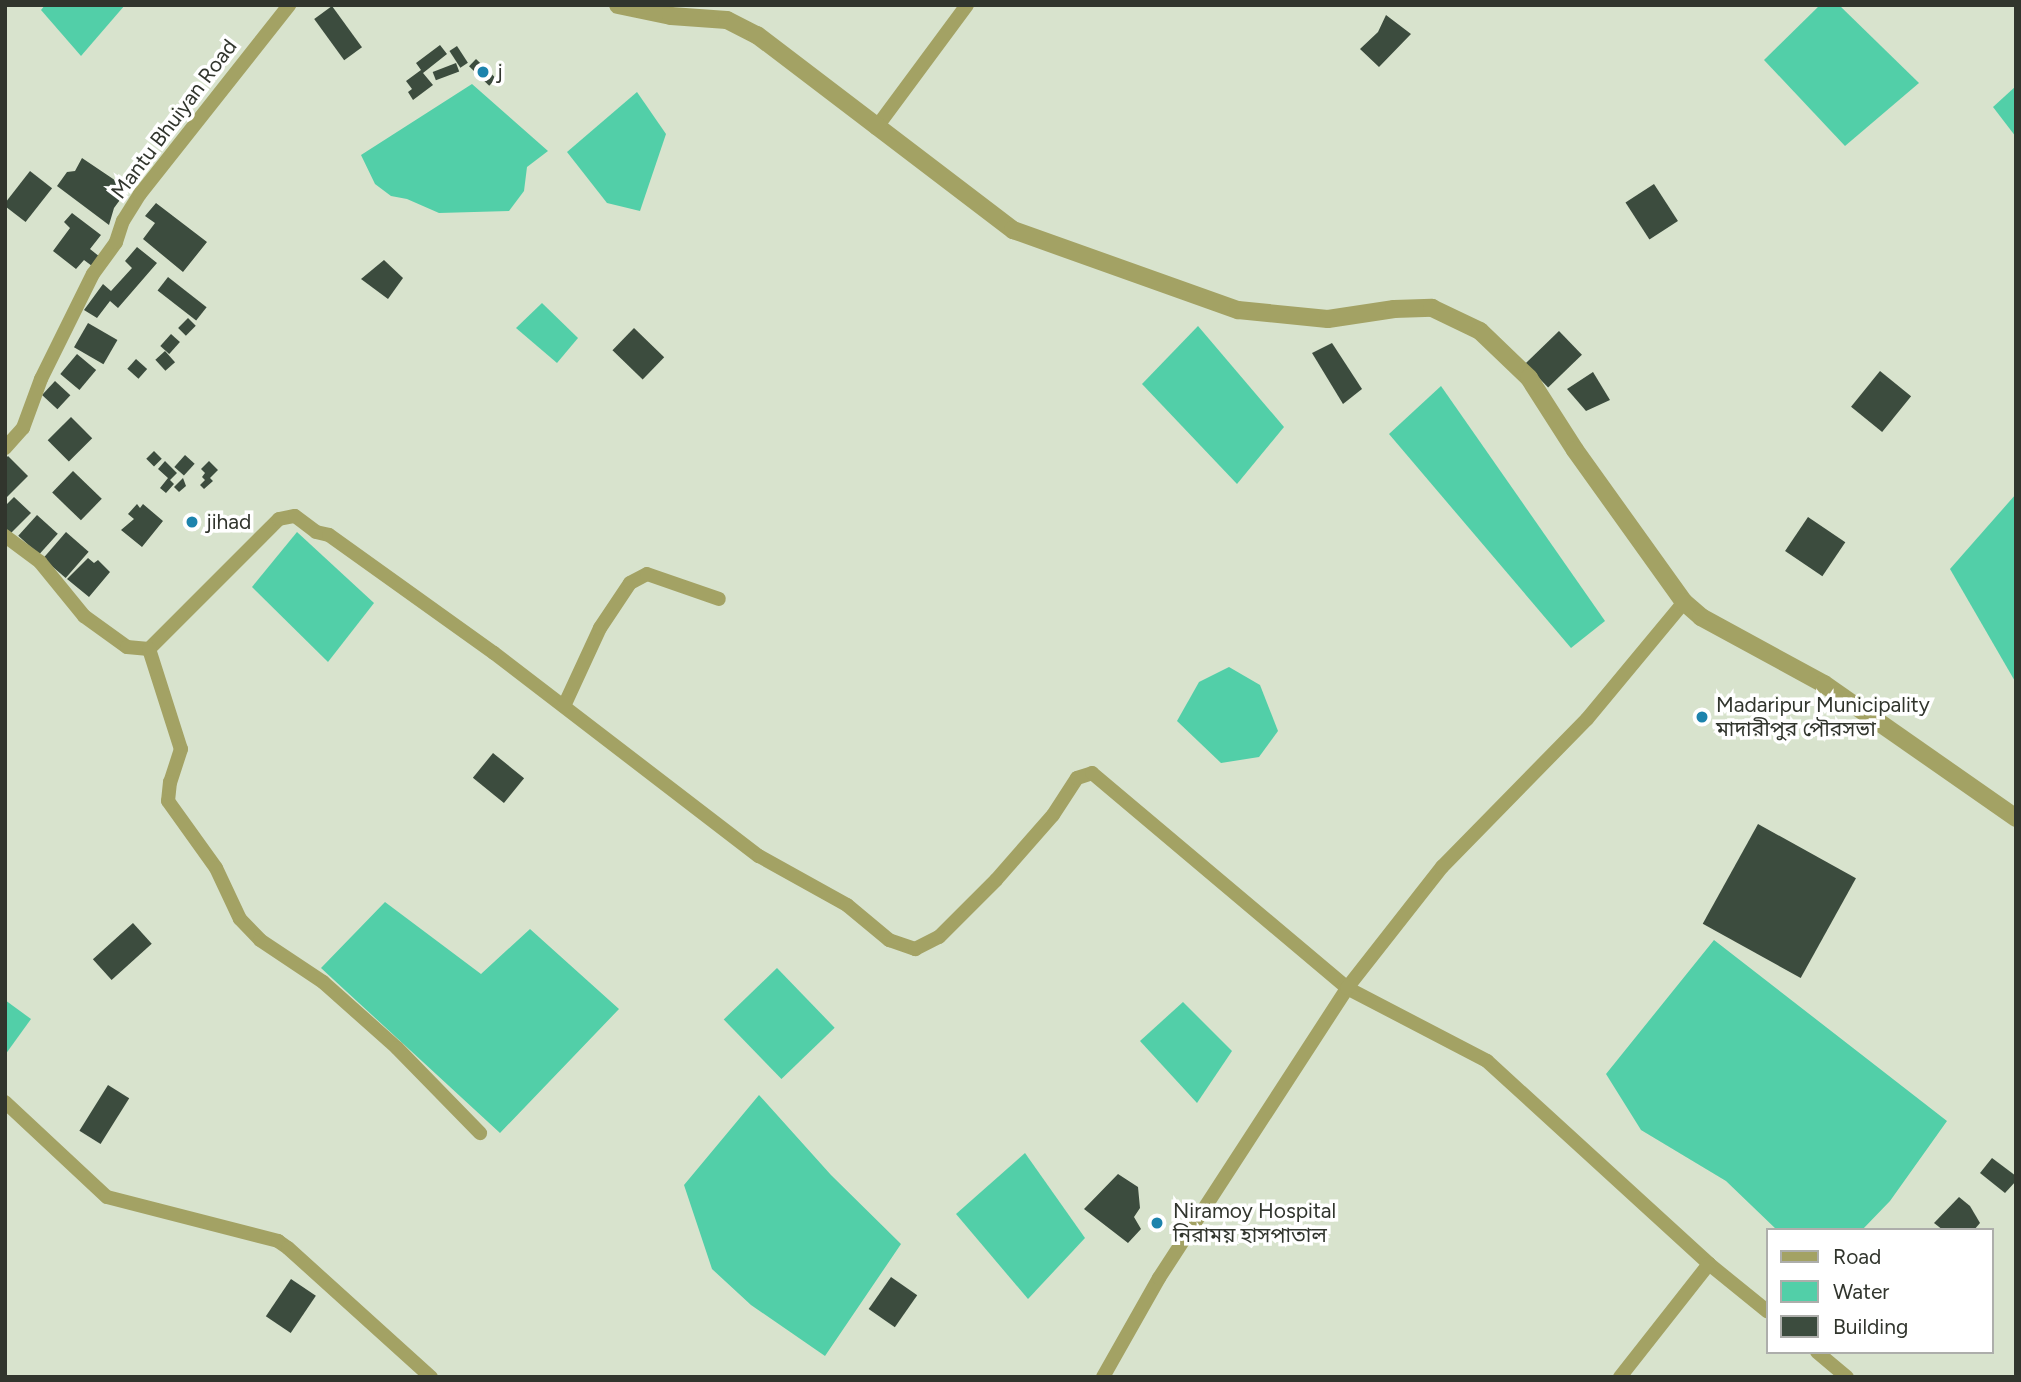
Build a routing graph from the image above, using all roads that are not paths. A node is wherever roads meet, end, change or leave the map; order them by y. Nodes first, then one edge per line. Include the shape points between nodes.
1 (289, 5) edge
2 (618, 5) edge
3 (967, 5) edge
4 (876, 128) junction
5 (5, 448) edge
6 (5, 536) edge
7 (719, 599) dead end
8 (1684, 602) junction
9 (149, 649) junction
10 (564, 706) junction
11 (2016, 818) edge
12 (1347, 988) junction
13 (5, 1102) edge
14 (480, 1133) dead end
15 (1709, 1264) junction
16 (1766, 1310) edge
17 (1819, 1354) edge
18 (430, 1377) edge
19 (1103, 1377) edge
20 (1620, 1377) edge
21 (1847, 1377) edge

1 - 5 street, Mantu Bhuiyan Road via 140,194 116,242 93,274 41,379 23,428
2 - 4 street via 671,16 726,20 757,35
3 - 4 street
4 - 8 street via 1013,230 1238,310 1328,319 1432,308 1480,331 1529,379
6 - 9 street via 40,562 84,615 127,647
7 - 10 street via 647,574 630,583 600,628
8 - 11 street via 1701,617 1824,684
8 - 12 street via 1587,719 1442,867
9 - 10 street via 279,519 295,516 426,603
9 - 14 street via 181,749 169,801 216,868 240,919 260,940 323,982 397,1048
10 - 12 street via 759,856 847,905 889,940 915,949 939,937 1054,816 1077,778 1092,773
12 - 15 street via 1487,1061
12 - 19 street via 1159,1278
13 - 18 street via 107,1197 278,1241
15 - 16 street
15 - 20 street
17 - 21 street

